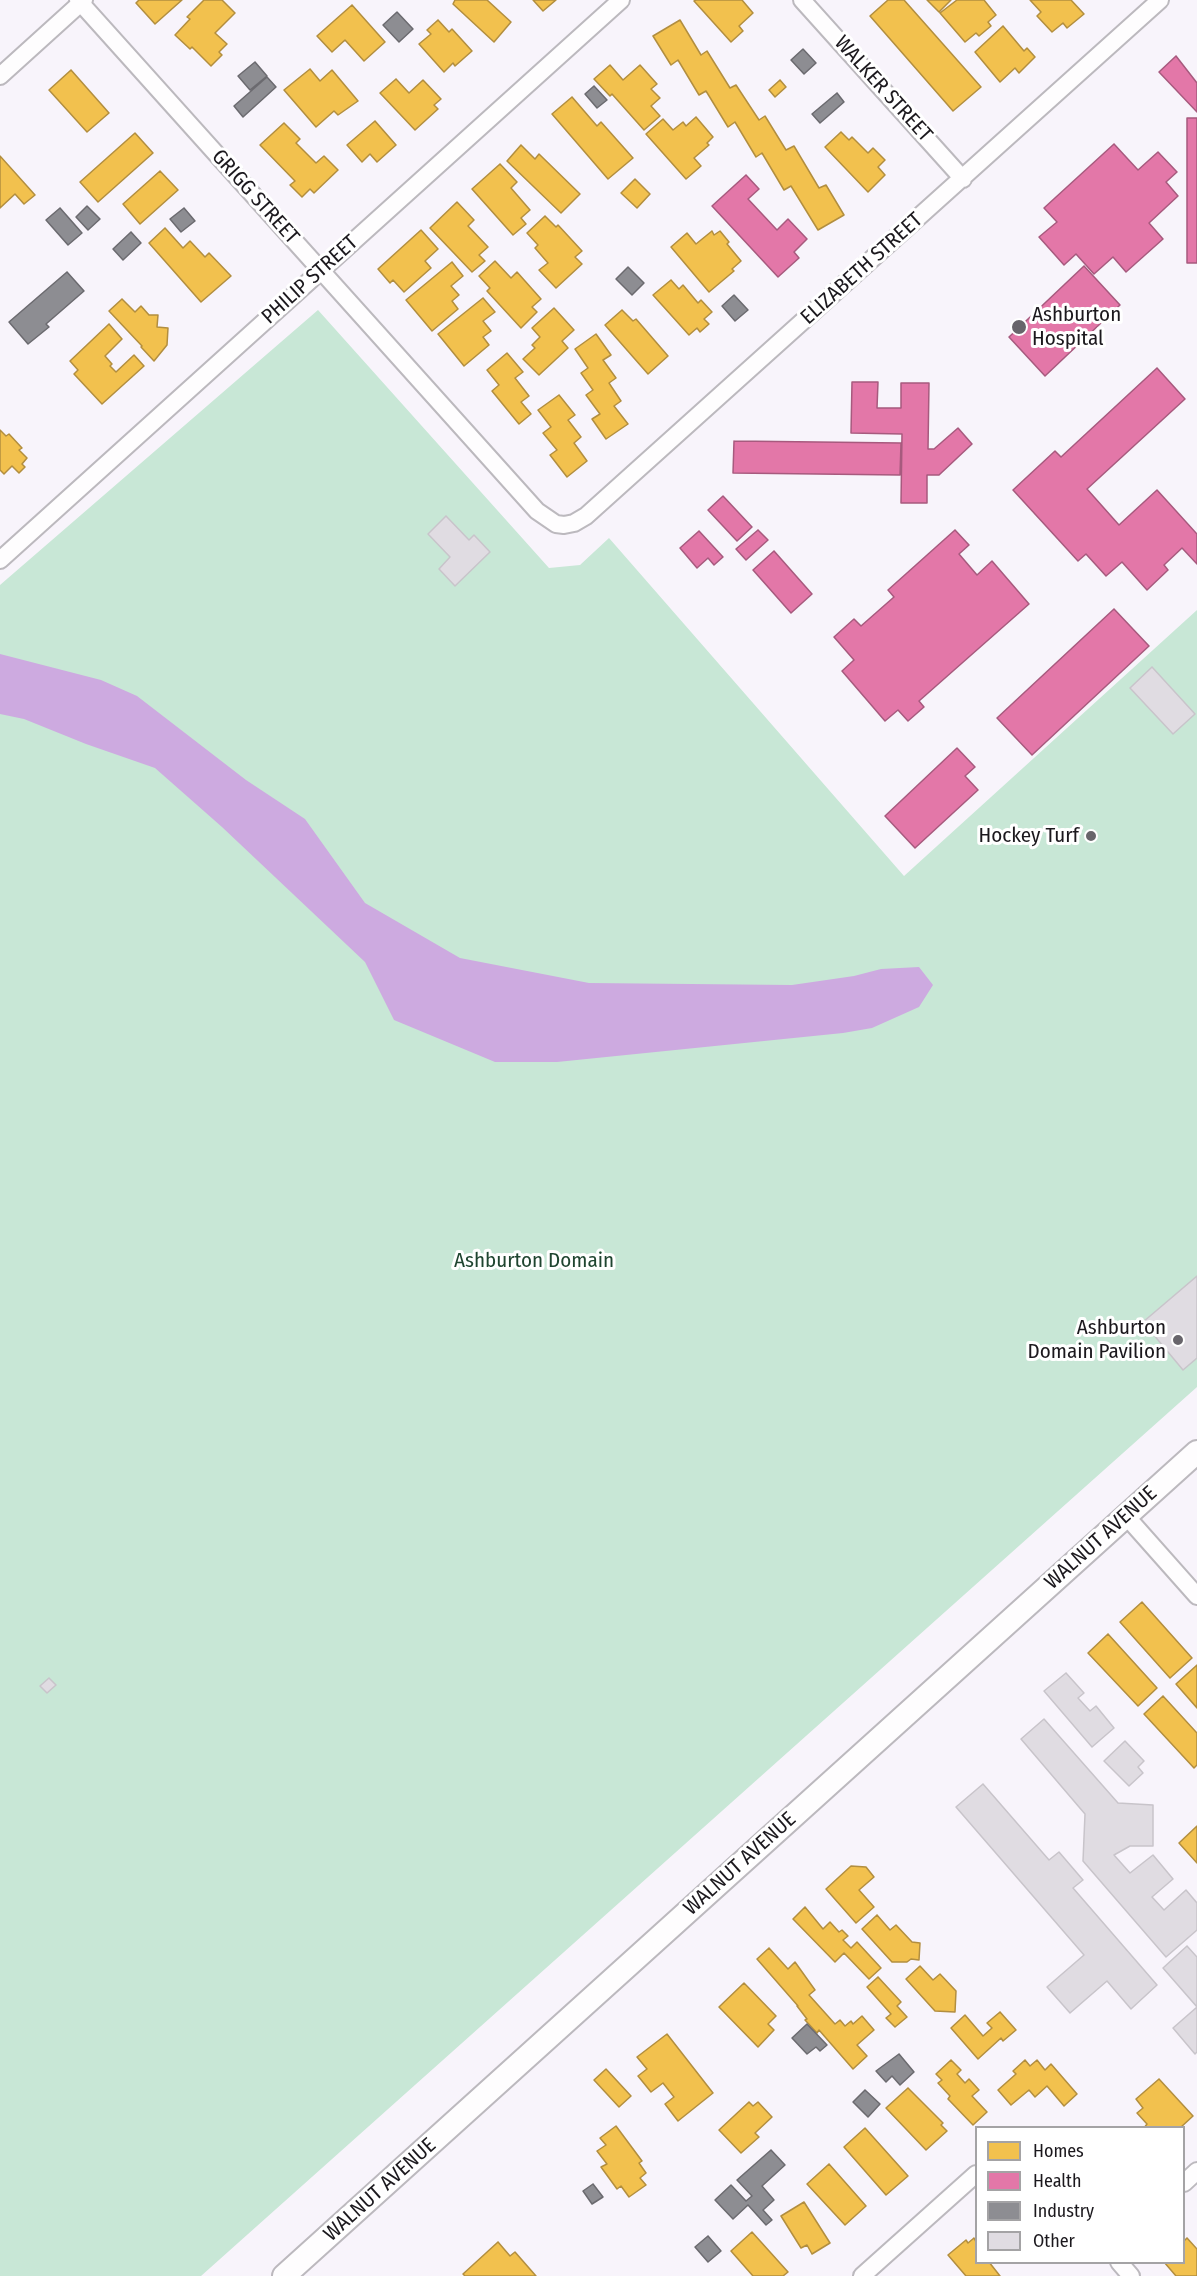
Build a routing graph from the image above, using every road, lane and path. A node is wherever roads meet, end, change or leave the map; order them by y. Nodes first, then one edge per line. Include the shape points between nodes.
1 (621, 0) edge
2 (802, 0) edge
3 (1160, 0) edge
4 (81, 1) edge
5 (0, 76) edge
6 (963, 179) junction
7 (321, 270) junction
8 (556, 524) joint
9 (0, 560) edge
10 (1197, 1452) edge
11 (1126, 1516) junction
12 (1197, 1596) edge
13 (1197, 2170) edge
14 (975, 2175) edge
15 (1185, 2182) edge
16 (1121, 2264) edge
17 (284, 2276) edge
18 (862, 2276) edge
19 (1131, 2276) edge

1 - 7 street, PHILIP STREET
2 - 6 street, WALKER STREET
3 - 6 street, ELIZABETH STREET
4 - 5 street
4 - 7 street, GRIGG STREET
6 - 8 street, ELIZABETH STREET via 586,516 574,523
7 - 8 street, GRIGG STREET via 537,511
7 - 9 street, PHILIP STREET
10 - 11 main road, WALNUT AVENUE
11 - 12 street
11 - 17 main road, WALNUT AVENUE
13 - 15 street
14 - 18 street
16 - 19 street

